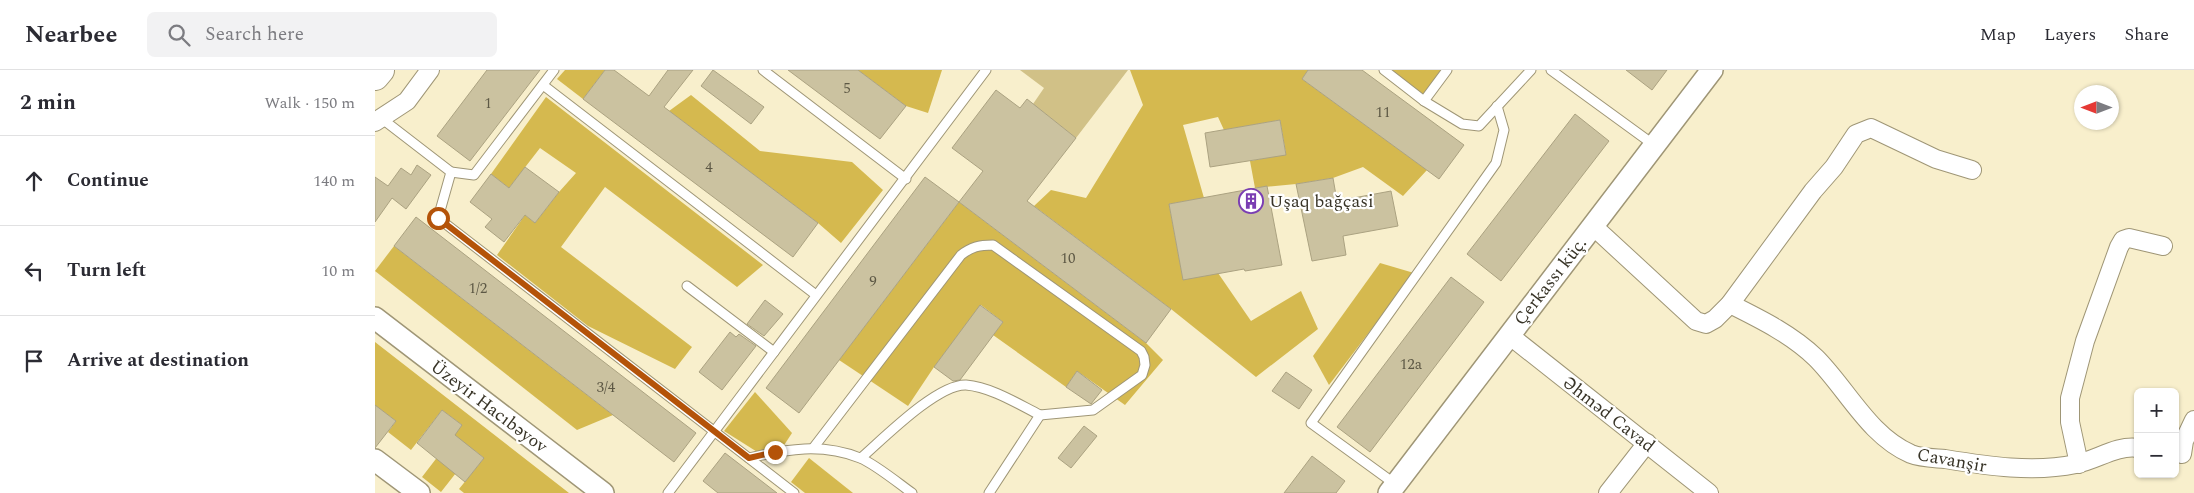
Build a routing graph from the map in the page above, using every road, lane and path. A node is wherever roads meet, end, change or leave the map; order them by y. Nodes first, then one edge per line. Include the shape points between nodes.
1 (380, 70) edge
2 (430, 70) edge
3 (555, 70) edge
4 (763, 70) edge
5 (987, 70) edge
6 (1384, 70) edge
7 (1447, 70) edge
8 (1531, 70) edge
9 (1551, 70) edge
10 (1712, 70) edge
11 (375, 76) edge
12 (543, 85) junction
13 (1424, 101) junction
14 (1497, 106) junction
15 (378, 120) edge
16 (1654, 145) junction
17 (1972, 170) dead end
18 (451, 172) junction
19 (906, 179) junction
20 (1593, 226) junction
21 (2163, 246) dead end
22 (687, 286) dead end
23 (816, 295) junction
24 (1729, 304) junction
25 (375, 318) edge
26 (1509, 335) junction
27 (774, 352) junction
28 (1040, 415) junction
29 (2194, 420) edge
30 (715, 432) junction
31 (1647, 443) junction
32 (814, 447) junction
33 (2134, 448) edge
34 (2184, 454) edge
35 (749, 458) junction
36 (861, 458) junction
37 (375, 460) edge
38 (2079, 464) junction
39 (1392, 489) edge
40 (419, 493) edge
41 (603, 493) edge
42 (668, 493) edge
43 (794, 493) edge
44 (912, 493) edge
45 (989, 493) edge
46 (1608, 493) edge
47 (1709, 493) edge

1 - 11 main road
2 - 15 street via 407,101
3 - 12 lane
4 - 19 lane
5 - 19 lane
6 - 13 lane
7 - 13 lane
8 - 14 lane
9 - 16 lane
10 - 16 street, Çerkassı küç.
12 - 18 lane via 473,176
12 - 23 lane
13 - 14 lane via 1469,126 1479,126
14 - 39 lane via 1504,130 1496,163 1311,423
15 - 18 lane
16 - 20 street, Çerkassı küç.
17 - 24 street via 1936,159 1871,128 1856,134
18 - 30 lane via 438,218
19 - 23 lane
20 - 24 street via 1696,321 1706,324
20 - 26 street, Çerkassı küç.
21 - 38 street via 2129,238 2123,240 2119,247 2085,341 2071,398 2071,422
22 - 27 lane
23 - 27 lane
24 - 38 street, Cavanşir via 1807,349 1886,438 1913,455 1997,468 2053,468
25 - 41 street, Üzeyir Hacıbəyov
26 - 31 street, Əhməd Cavad
26 - 39 street, Çerkassı küç.
27 - 30 lane
28 - 32 lane via 1093,410 1142,375 1144,357 1141,351 993,245 981,245 970,247 961,255
28 - 36 lane via 983,388 965,385 953,388 911,412
28 - 45 lane
29 - 34 street via 2184,441
30 - 35 lane
30 - 42 lane
31 - 46 street
31 - 47 street, Əhməd Cavad
32 - 35 lane
32 - 36 lane
33 - 38 street, Cavanşir via 2117,449
35 - 43 lane
36 - 44 lane
37 - 40 street

